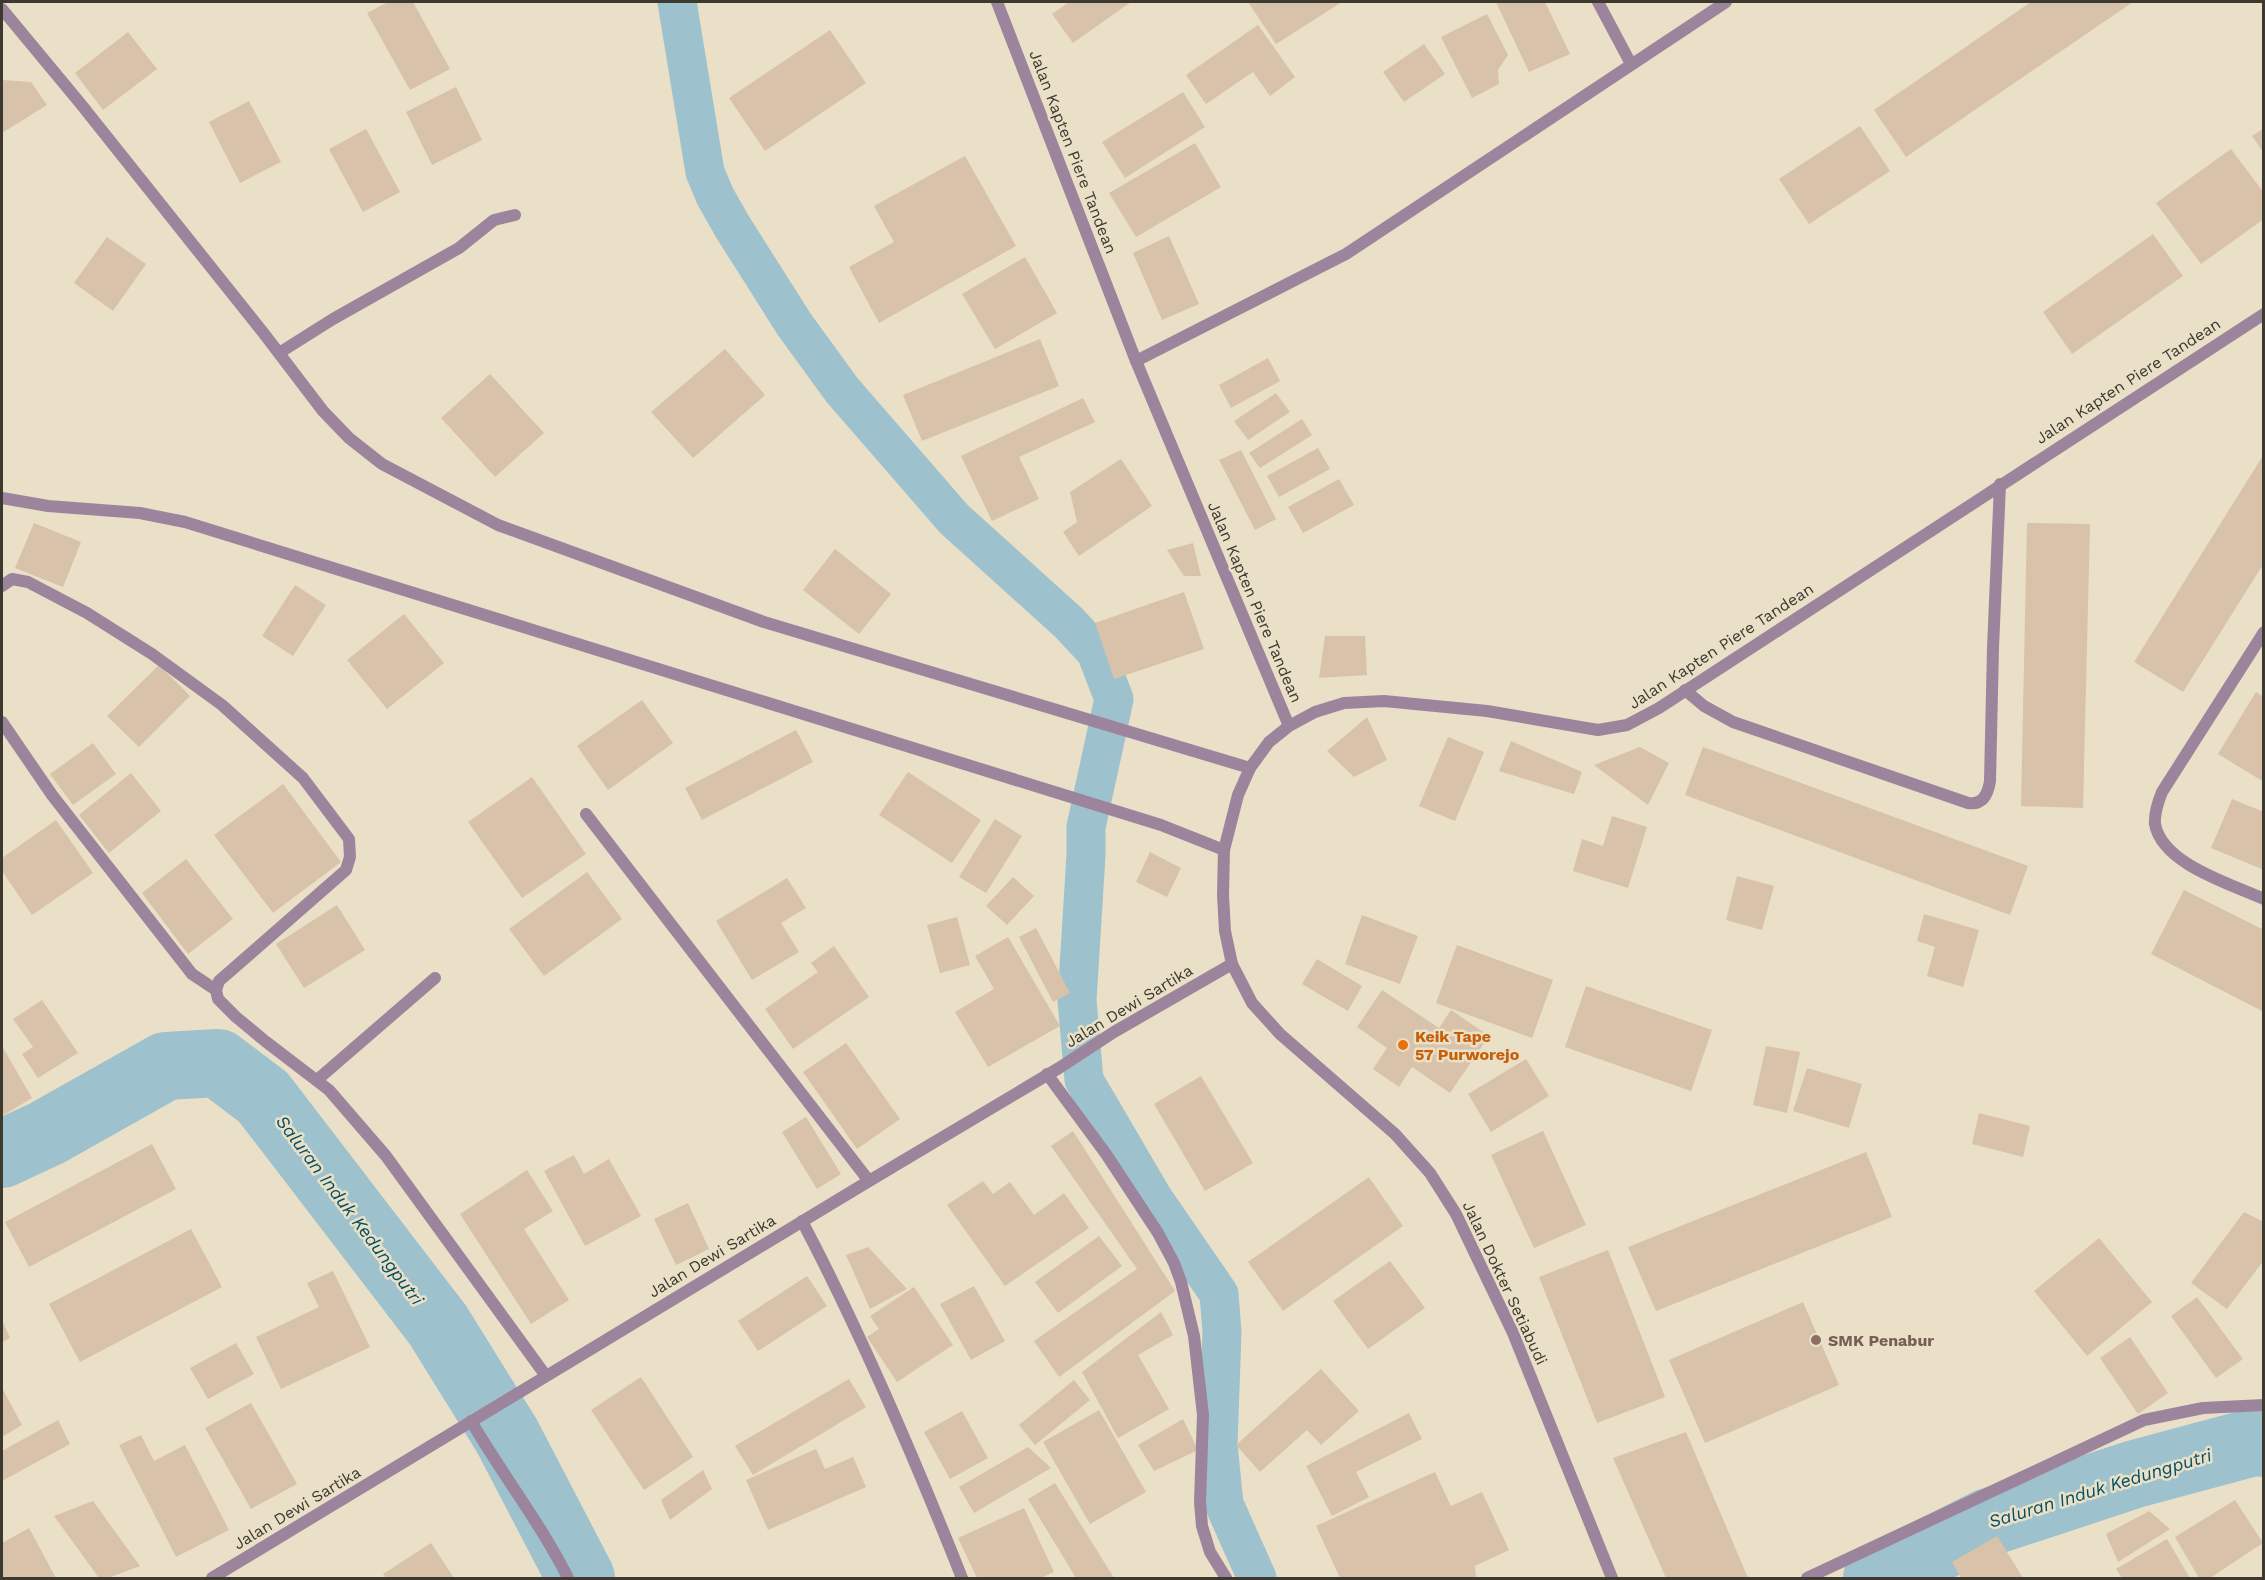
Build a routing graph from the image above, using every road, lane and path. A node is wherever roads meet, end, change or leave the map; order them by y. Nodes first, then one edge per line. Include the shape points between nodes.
1 (997, 2) edge
2 (1598, 2) edge
3 (1726, 2) edge
4 (2, 9) edge
5 (1631, 64) junction
6 (515, 215) dead end
7 (2264, 314) edge
8 (279, 353) junction
9 (1136, 361) junction
10 (2000, 484) junction
11 (2, 498) edge
12 (2, 586) edge
13 (2264, 632) edge
14 (1684, 690) junction
15 (2, 722) edge
16 (1289, 726) junction
17 (1250, 768) junction
18 (586, 814) dead end
19 (1224, 850) junction
20 (2264, 898) edge
21 (1232, 964) junction
22 (435, 978) dead end
23 (216, 990) junction
24 (1053, 1071) junction
25 (317, 1080) junction
26 (869, 1180) junction
27 (802, 1221) junction
28 (546, 1376) junction
29 (2264, 1405) edge
30 (472, 1421) junction
31 (212, 1578) edge
32 (568, 1578) edge
33 (962, 1578) edge
34 (1226, 1578) edge
35 (1612, 1578) edge
36 (1807, 1578) edge

1 - 9 street, Jalan Kapten Piere Tandean
2 - 5 street
3 - 5 street
4 - 8 street
5 - 9 street via 1346,254
6 - 8 street via 494,220 459,248 333,318
7 - 10 street, Jalan Kapten Piere Tandean
8 - 17 street via 348,438 382,464 498,525 764,622
9 - 16 street, Jalan Kapten Piere Tandean
10 - 14 street, Jalan Kapten Piere Tandean
10 - 14 street via 1990,781 1983,800 1968,803 1733,722
11 - 19 street via 140,513 185,522 1161,825
12 - 23 street via 12,579 28,582 87,613 170,667 222,705 303,778 349,838 346,870 219,981
13 - 20 street via 2162,792 2155,824 2161,840 2175,856
14 - 16 street, Jalan Kapten Piere Tandean via 1628,725 1598,730 1486,711 1384,701 1344,703
15 - 23 street via 52,795 192,974
16 - 17 street, Jalan Dokter Setiabudi via 1269,742
17 - 19 street, Jalan Dokter Setiabudi via 1238,795
18 - 26 street
19 - 21 street, Jalan Dokter Setiabudi via 1225,931
21 - 24 street, Jalan Dewi Sartika
21 - 35 street, Jalan Dokter Setiabudi via 1259,1011 1395,1134 1430,1173 1456,1214 1513,1333
22 - 25 street
23 - 25 street via 218,999 236,1017
24 - 26 street, Jalan Dewi Sartika
24 - 34 street via 1158,1233 1182,1282 1194,1336 1203,1415 1202,1526 1210,1552
25 - 28 street via 386,1156
26 - 27 street, Jalan Dewi Sartika
27 - 28 street, Jalan Dewi Sartika
27 - 33 street via 858,1332
28 - 30 street, Jalan Dewi Sartika
29 - 36 street via 2204,1408 2144,1419
30 - 31 street, Jalan Dewi Sartika
30 - 32 street

